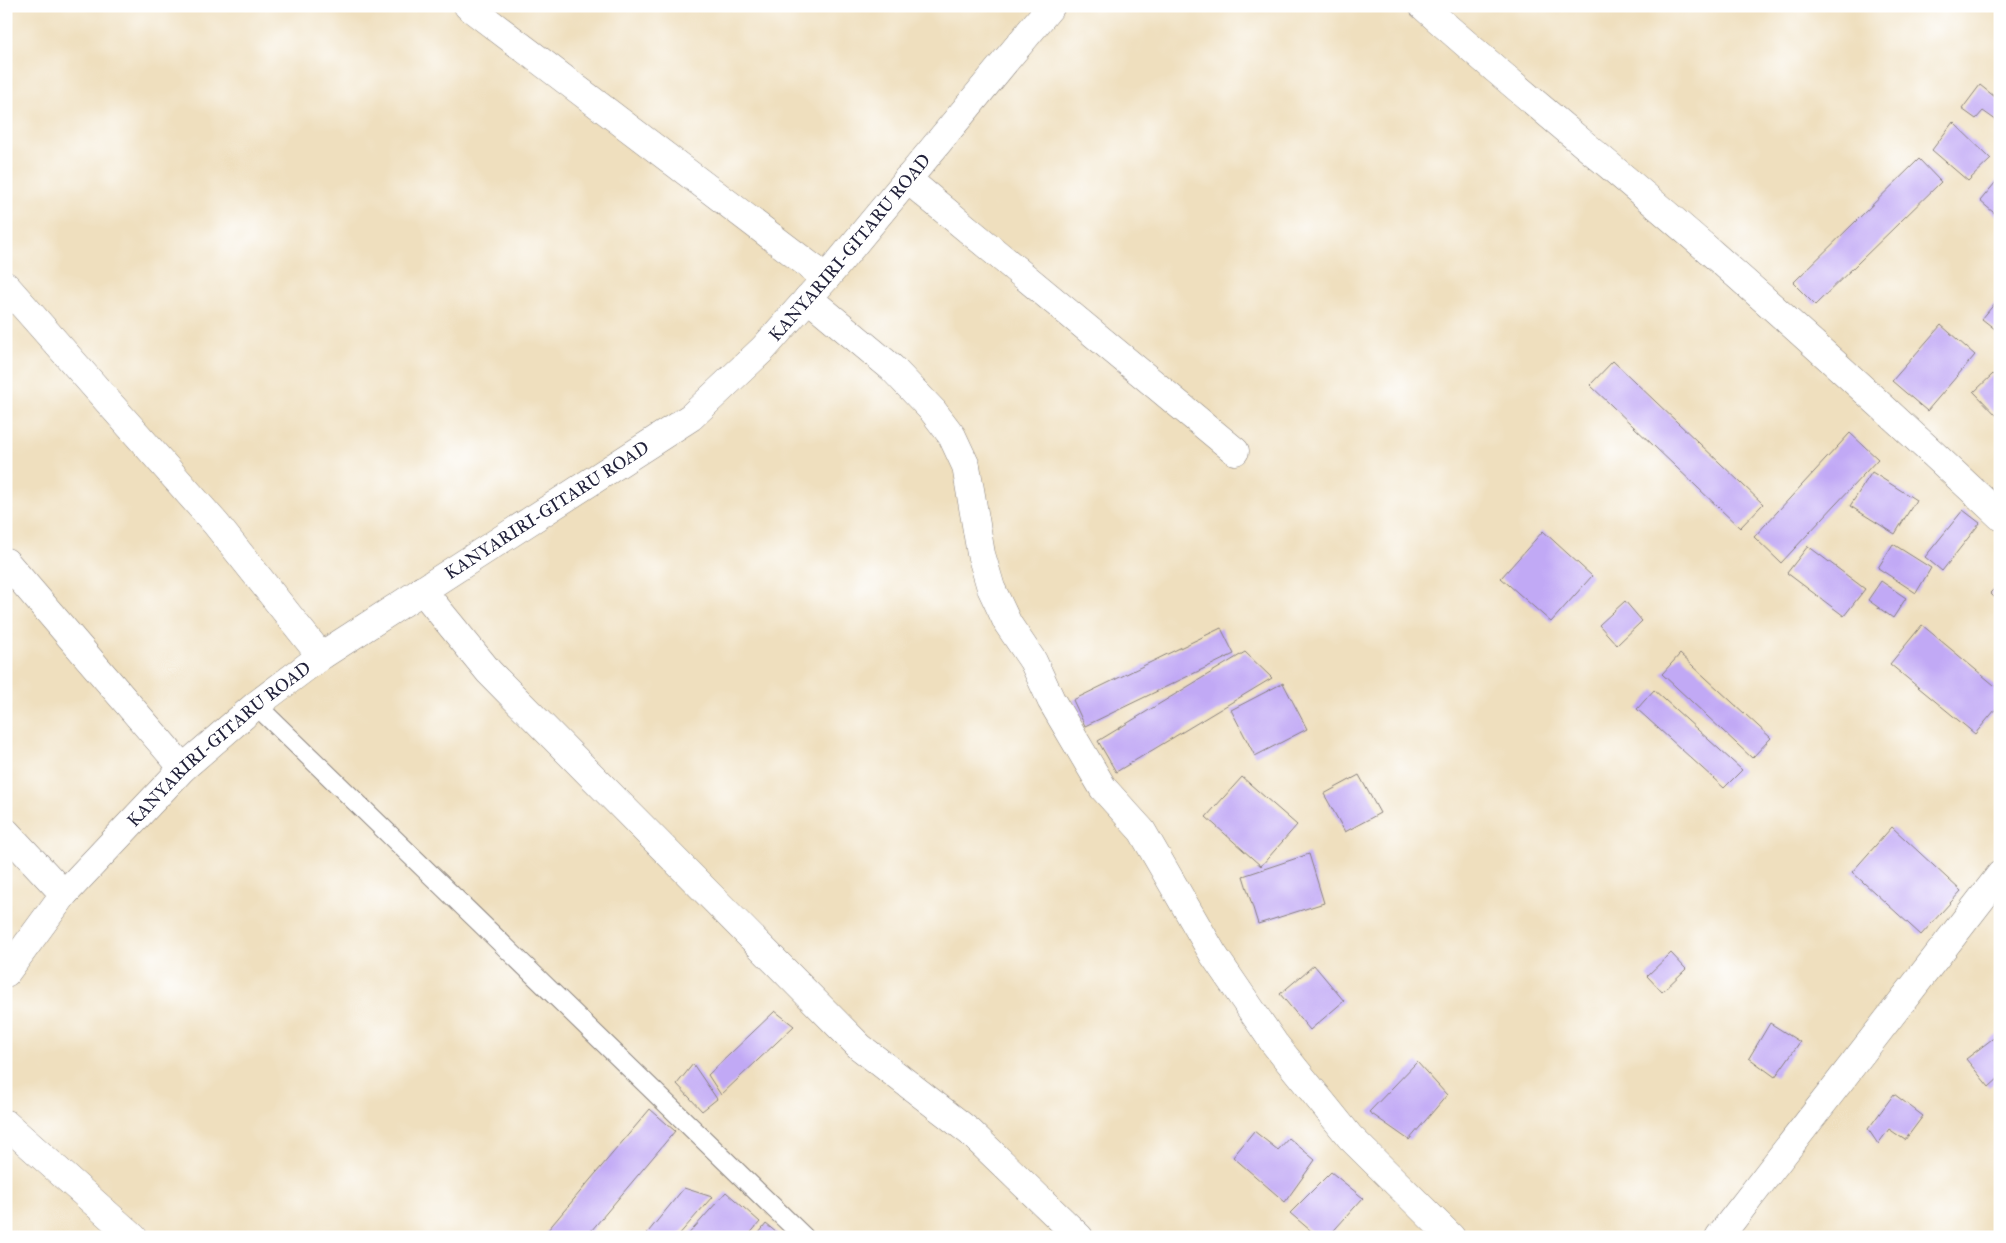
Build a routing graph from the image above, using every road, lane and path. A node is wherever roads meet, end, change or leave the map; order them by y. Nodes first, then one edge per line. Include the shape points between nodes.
1 (468, 6) edge
2 (1051, 6) edge
3 (1423, 6) edge
4 (907, 180) junction
5 (826, 278) junction
6 (6, 286) edge
7 (808, 298) junction
8 (1235, 451) dead end
9 (2000, 516) edge
10 (6, 562) edge
11 (422, 590) junction
12 (321, 656) junction
13 (256, 705) junction
14 (182, 768) junction
15 (6, 832) edge
16 (2000, 875) edge
17 (64, 894) junction
18 (6, 973) edge
19 (6, 1124) edge
20 (133, 1237) edge
21 (804, 1237) edge
22 (1079, 1237) edge
23 (1451, 1237) edge
24 (1718, 1237) edge

1 - 5 street
2 - 4 street, KANYARIRI-GITARU ROAD
3 - 9 street via 1713,255 1880,403
4 - 5 street, KANYARIRI-GITARU ROAD
4 - 8 street
5 - 7 street, KANYARIRI-GITARU ROAD
6 - 12 street via 216,524
7 - 11 street, KANYARIRI-GITARU ROAD via 763,349 691,417
7 - 23 street via 892,368 952,436 966,466 981,554 991,588 1008,624 1033,661 1051,700 1103,788 1142,831 1213,954 1274,1043 1350,1137
10 - 14 street
11 - 12 street, KANYARIRI-GITARU ROAD
11 - 22 street via 489,672 860,1047 970,1132
12 - 13 street, KANYARIRI-GITARU ROAD
13 - 14 street, KANYARIRI-GITARU ROAD
13 - 21 lane
14 - 17 street, KANYARIRI-GITARU ROAD
15 - 17 street
16 - 24 street
17 - 18 street, KANYARIRI-GITARU ROAD
19 - 20 street

